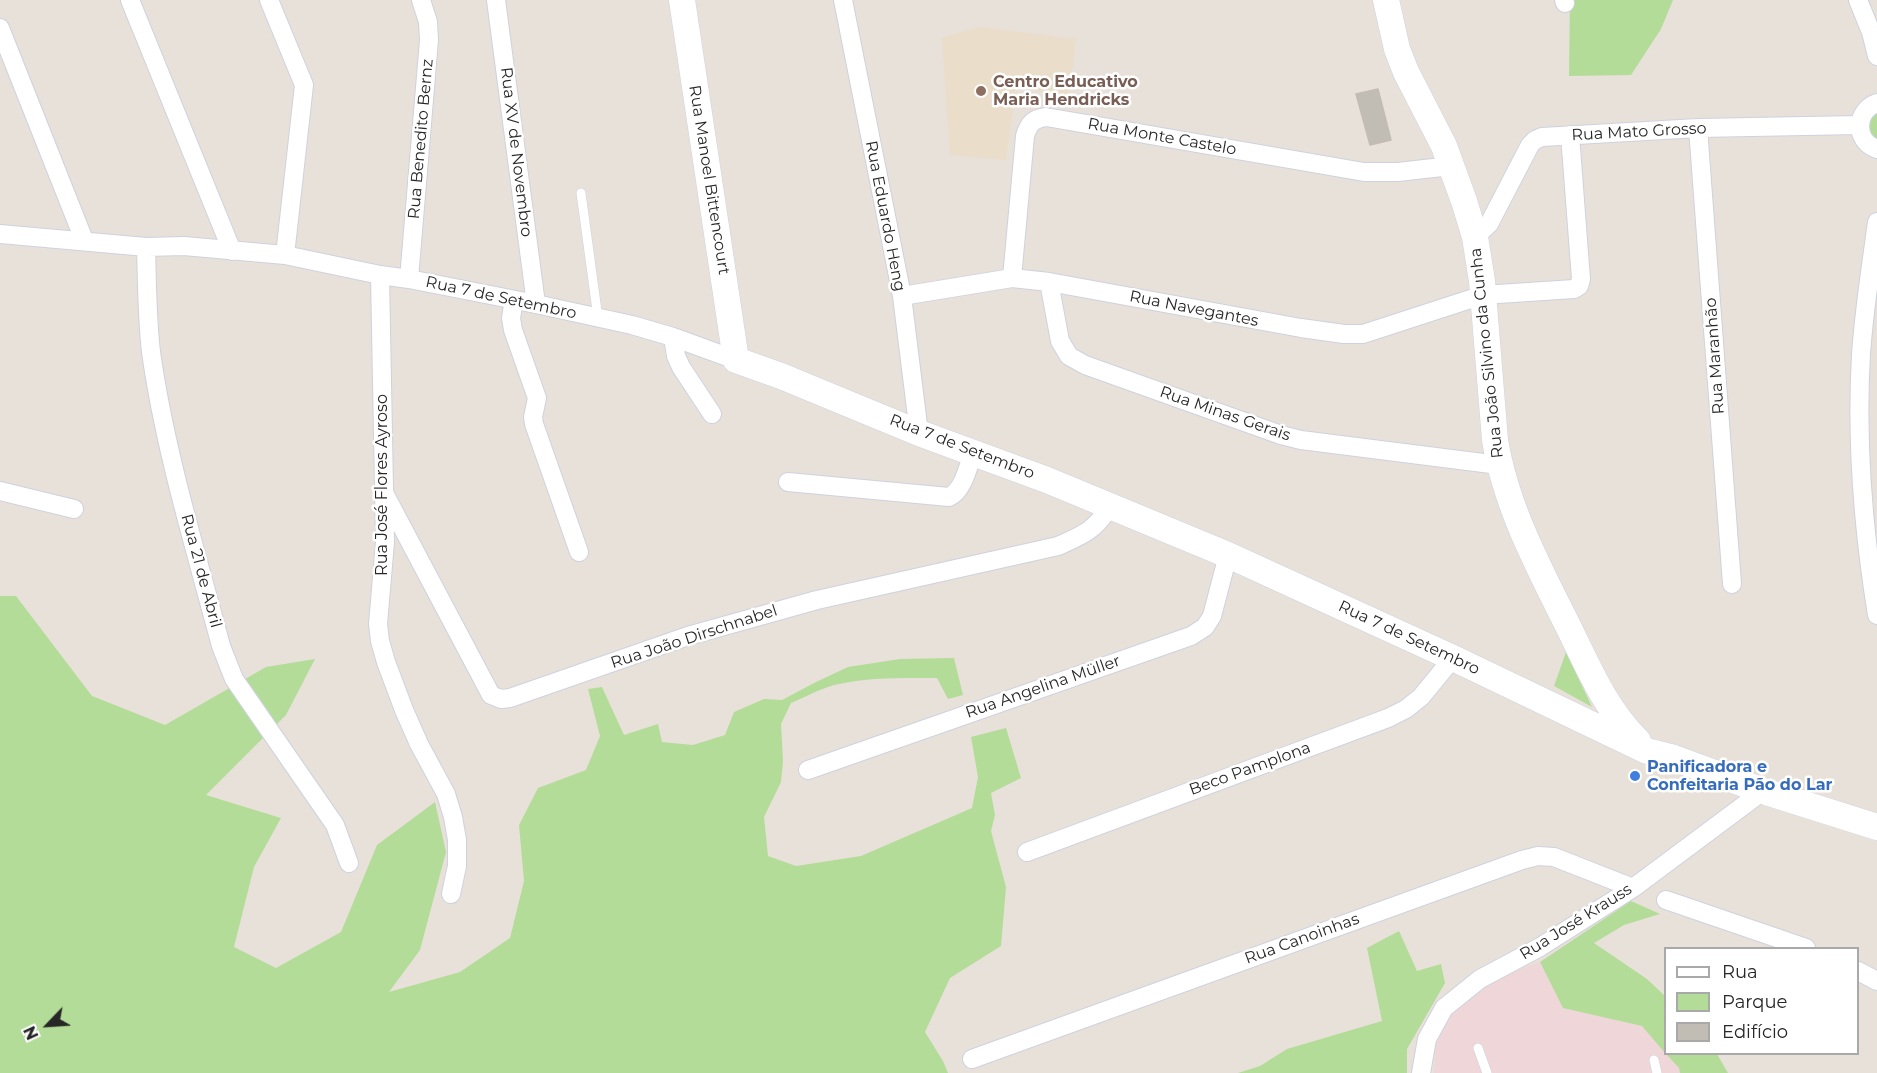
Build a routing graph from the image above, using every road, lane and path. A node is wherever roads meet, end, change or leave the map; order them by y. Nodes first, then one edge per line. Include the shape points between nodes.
1 (130, 0) edge
2 (269, 0) edge
3 (421, 0) edge
4 (496, 0) edge
5 (682, 0) edge
6 (843, 0) edge
7 (1386, 0) edge
8 (1858, 0) edge
9 (0, 28) edge
10 (1877, 56) edge
11 (1877, 103) edge
12 (1859, 125) junction
13 (1698, 128) junction
14 (1570, 135) junction
15 (1877, 149) edge
16 (1451, 166) junction
17 (581, 193) dead end
18 (1877, 222) edge
19 (0, 234) edge
20 (1475, 237) junction
21 (84, 240) junction
22 (146, 247) junction
23 (232, 251) junction
24 (285, 255) junction
25 (380, 275) junction
26 (1012, 278) junction
27 (410, 279) junction
28 (1049, 282) junction
29 (1483, 295) junction
30 (902, 296) junction
31 (514, 300) junction
32 (536, 304) junction
33 (598, 318) junction
34 (673, 337) junction
35 (736, 360) junction
36 (712, 414) dead end
37 (919, 433) junction
38 (973, 453) junction
39 (1499, 465) junction
40 (788, 482) dead end
41 (0, 491) edge
42 (383, 491) junction
43 (1111, 505) junction
44 (74, 509) dead end
45 (579, 552) dead end
46 (1228, 555) junction
47 (1732, 584) dead end
48 (1877, 615) edge
49 (1453, 658) junction
50 (1605, 699) junction
51 (1590, 723) junction
52 (1647, 750) junction
53 (808, 770) dead end
54 (1762, 791) junction
55 (1877, 826) edge
56 (1027, 852) dead end
57 (349, 862) dead end
58 (1633, 888) junction
59 (451, 894) dead end
60 (1666, 900) dead end
61 (1803, 947) edge
62 (1859, 972) edge
63 (1877, 981) edge
64 (1478, 1047) dead end
65 (972, 1059) dead end
66 (1654, 1060) dead end
67 (1421, 1073) edge
68 (1487, 1073) edge
69 (1657, 1073) edge

1 - 23 street
2 - 24 street via 304,85
3 - 27 street, Rua Benedito Bernz via 429,40
4 - 32 street, Rua XV de Novembro
5 - 35 street, Rua Manoel Bittencourt
6 - 30 street, Rua Eduardo Heng
7 - 16 street, Rua João Silvino da Cunha via 1406,72
8 - 10 street
9 - 21 street
11 - 12 street via 1866,109
12 - 13 street, Rua Mato Grosso
12 - 15 street via 1867,144
13 - 14 street, Rua Mato Grosso
13 - 47 street, Rua Maranhão
14 - 20 street, Rua Mato Grosso via 1542,137 1530,144 1489,224
14 - 29 street, Rua Navegantes via 1579,286
16 - 20 street, Rua João Silvino da Cunha
16 - 26 street, Rua Monte Castelo via 1364,172 1046,117 1035,119 1025,136
17 - 33 lane
18 - 48 street via 1866,301 1859,406 1862,482
19 - 21 street, Rua 7 de Setembro
20 - 29 street, Rua João Silvino da Cunha
21 - 22 street, Rua 7 de Setembro
22 - 23 street, Rua 7 de Setembro
22 - 57 street, Rua 21 de Abril via 151,351 166,438 221,646 234,679 335,825
23 - 24 street, Rua 7 de Setembro
24 - 25 street, Rua 7 de Setembro
25 - 27 street, Rua 7 de Setembro
25 - 42 street, Rua José Flores Ayroso
26 - 28 street, Rua Navegantes
26 - 30 street, Rua Navegantes
27 - 31 street, Rua 7 de Setembro
28 - 29 street, Rua Navegantes via 1344,334 1378,330
28 - 39 street, Rua Minas Gerais via 1060,341 1070,356 1085,365 1301,440
29 - 39 street, Rua João Silvino da Cunha
30 - 37 street, Rua Eduardo Heng
31 - 32 street, Rua 7 de Setembro
31 - 45 street via 513,330 537,398 534,424
32 - 33 street, Rua 7 de Setembro
33 - 34 street, Rua 7 de Setembro
34 - 35 street, Rua 7 de Setembro
34 - 36 street via 681,367
35 - 37 street, Rua 7 de Setembro
37 - 38 street, Rua 7 de Setembro
38 - 40 street via 959,488 949,497
38 - 43 street, Rua 7 de Setembro
39 - 50 street, Rua João Silvino da Cunha via 1521,526
41 - 44 street
42 - 43 street, Rua João Dirschnabel via 491,695 501,699 688,636 817,600 1058,546 1100,522
42 - 59 street, Rua José Flores Ayroso via 385,542 380,642 404,710 446,794 453,817 457,866
43 - 46 street, Rua 7 de Setembro
46 - 49 street, Rua 7 de Setembro
46 - 53 street, Rua Angelina Müller via 1212,616 1205,627 1191,636
49 - 51 street, Rua 7 de Setembro
49 - 56 street, Beco Pamplona via 1421,697 1388,718
50 - 51 street
50 - 52 street, Rua João Silvino da Cunha
51 - 52 street, Rua 7 de Setembro
52 - 54 street, Rua 7 de Setembro
54 - 55 street, Rua 7 de Setembro
54 - 58 street, Rua José Krauss
58 - 65 street, Rua Canoinhas via 1554,857 1522,860
58 - 67 street, Rua José Krauss via 1540,947 1479,979 1444,1008 1427,1040
60 - 61 street
62 - 63 street
64 - 68 lane
66 - 69 lane

